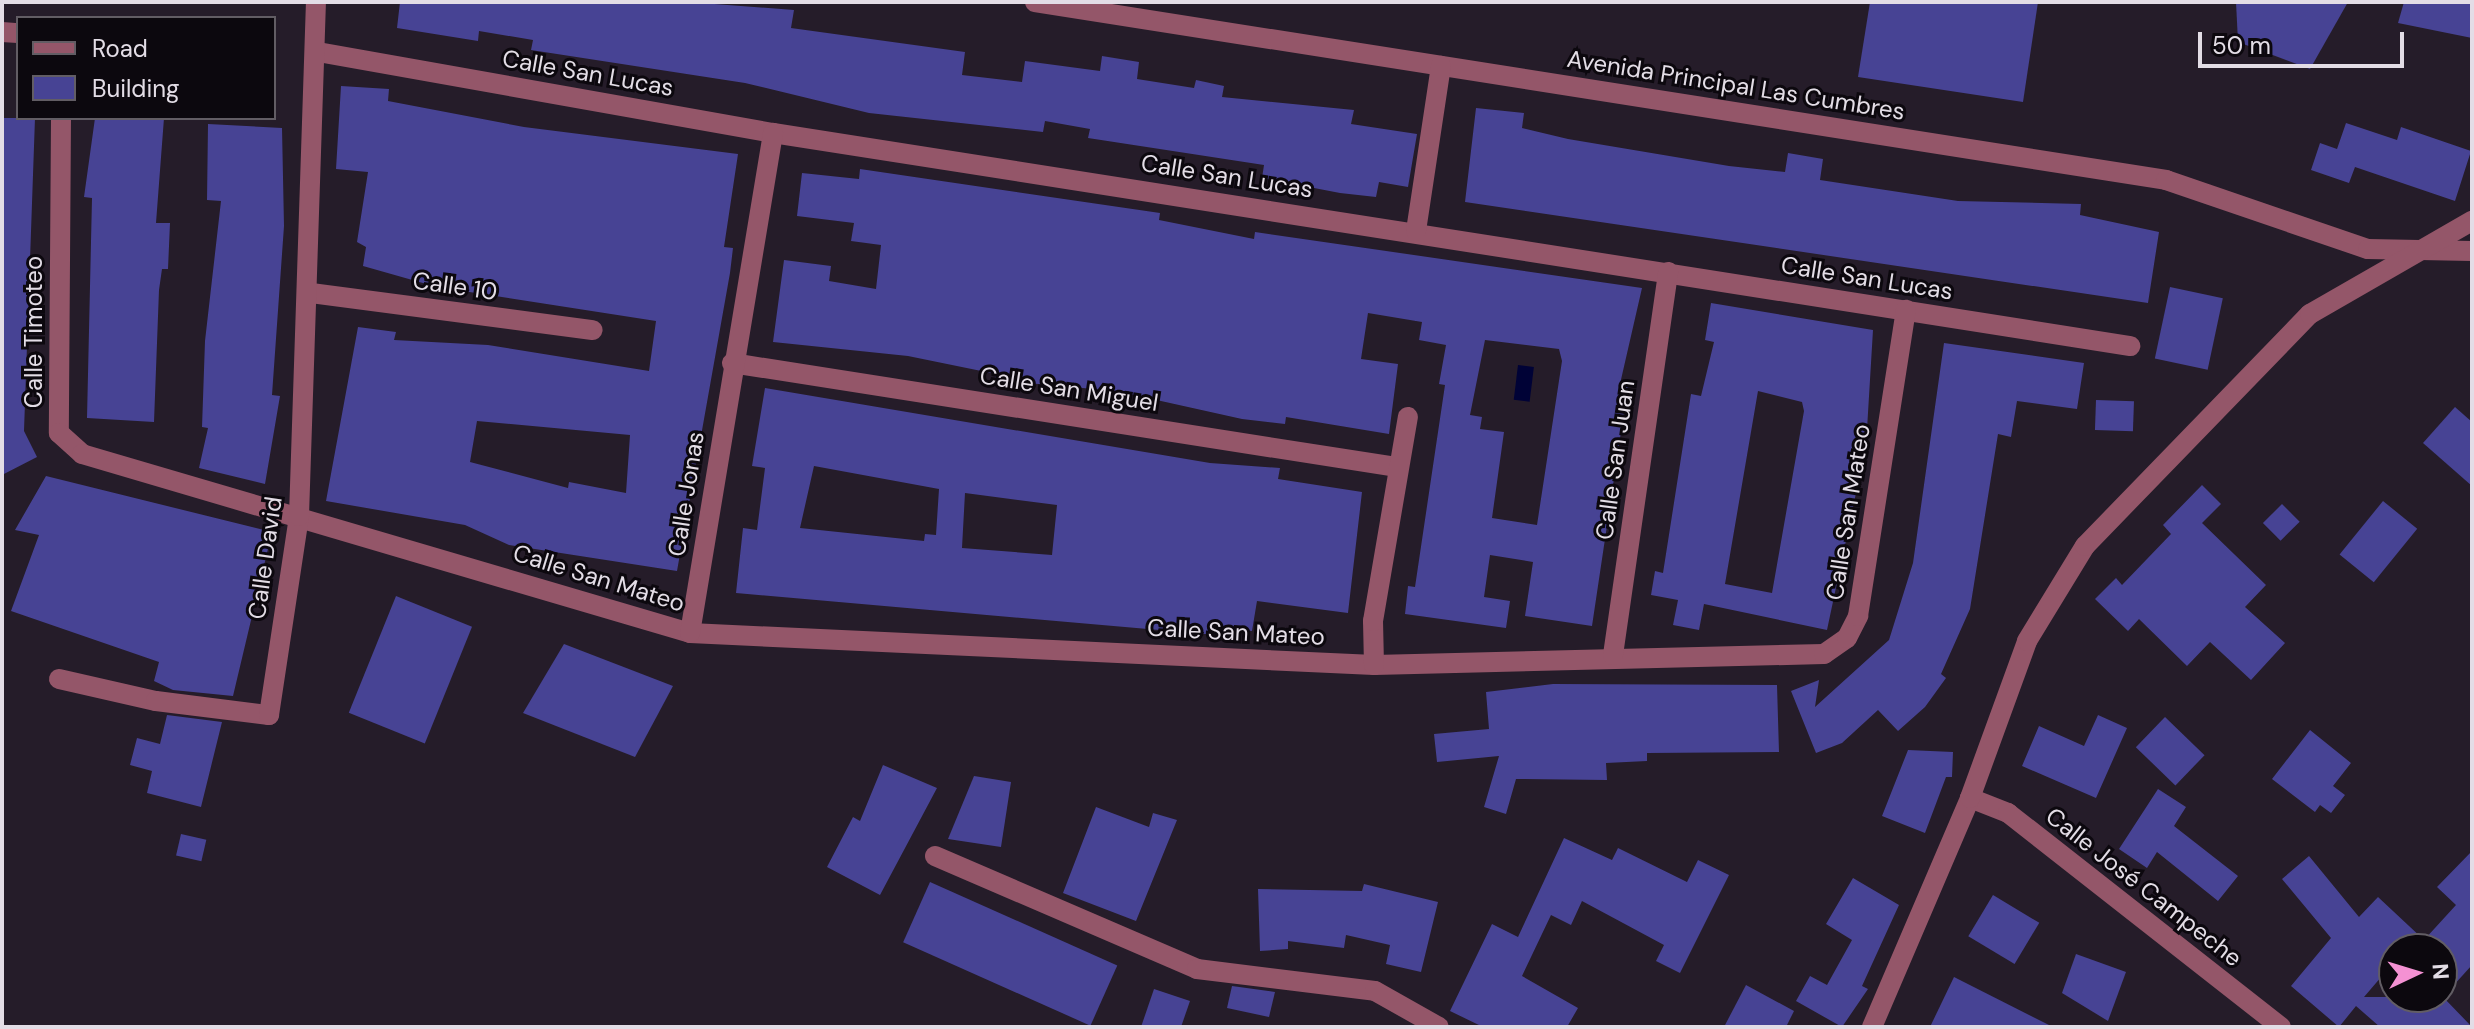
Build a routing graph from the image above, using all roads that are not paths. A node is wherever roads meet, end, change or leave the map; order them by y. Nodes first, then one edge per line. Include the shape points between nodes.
1 (316, 2) edge
2 (1035, 2) edge
3 (318, 52) junction
4 (1441, 66) junction
5 (61, 120) edge
6 (773, 133) junction
7 (2472, 221) edge
8 (1416, 231) junction
9 (2472, 251) edge
10 (2420, 253) junction
11 (1668, 272) junction
12 (311, 293) junction
13 (1906, 310) junction
14 (593, 330) dead end
15 (2130, 346) dead end
16 (732, 363) junction
17 (1408, 417) dead end
18 (1396, 467) junction
19 (299, 516) junction
20 (690, 633) junction
21 (1613, 655) junction
22 (1374, 665) junction
23 (59, 679) dead end
24 (1970, 798) junction
25 (935, 856) dead end
26 (1439, 1027) edge
27 (1872, 1027) edge
28 (2281, 1027) edge

1 - 3 street, Calle David
2 - 4 street, Avenida Principal Las Cumbres
3 - 6 street, Calle San Lucas
3 - 12 street, Calle David
4 - 8 street
4 - 10 street, Avenida Principal Las Cumbres via 2166,180 2368,249
5 - 19 street, Calle Timoteo via 59,433 82,454
6 - 8 street, Calle San Lucas
6 - 16 street
7 - 10 street
8 - 11 street, Calle San Lucas
9 - 10 street, Avenida Principal Las Cumbres
10 - 24 street via 2310,314 2085,546 2027,641
11 - 13 street, Calle San Lucas
11 - 21 street, Calle San Juan
12 - 14 street, Calle 10
12 - 19 street, Calle David
13 - 15 street, Calle San Lucas
13 - 21 street, Calle San Mateo via 1862,598 1847,638 1812,657
16 - 18 street, Calle San Miguel
16 - 20 street, Calle Jonas
17 - 18 street
18 - 22 street
19 - 20 street, Calle San Mateo
19 - 23 street, Calle David via 269,715 156,701
20 - 22 street, Calle San Mateo
21 - 22 street, Calle San Mateo
24 - 27 street
24 - 28 street, Calle José Campeche via 2008,813
25 - 26 street via 1197,969 1375,991

